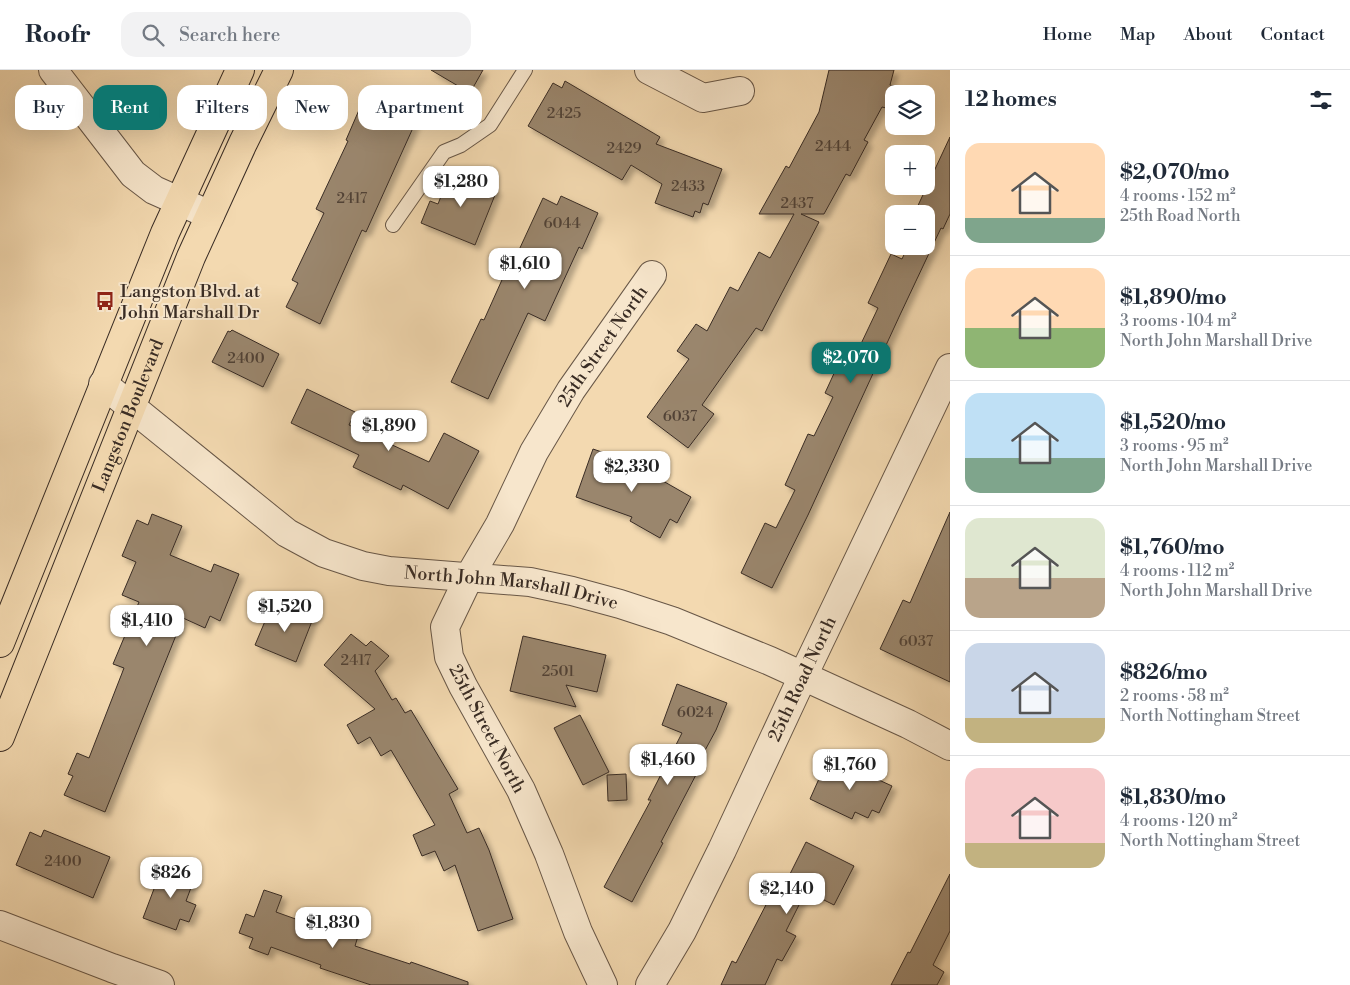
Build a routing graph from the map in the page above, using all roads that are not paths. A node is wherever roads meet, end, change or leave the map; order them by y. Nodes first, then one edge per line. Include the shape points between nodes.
1 (54, 70) edge
2 (240, 70) edge
3 (279, 70) edge
4 (525, 70) edge
5 (648, 70) edge
6 (740, 91) dead end
7 (179, 202) junction
8 (210, 215) junction
9 (393, 225) dead end
10 (652, 274) dead end
11 (950, 368) edge
12 (103, 384) junction
13 (131, 407) junction
14 (469, 577) junction
15 (0, 642) edge
16 (803, 676) junction
17 (0, 738) edge
18 (950, 746) edge
19 (0, 925) edge
20 (160, 985) edge
21 (603, 985) edge
22 (650, 985) edge

1 - 7 street via 133,174 154,190
2 - 7 main road, Langston Boulevard
3 - 8 main road, Langston Boulevard
4 - 9 lane via 490,125 461,145 444,152
5 - 6 street via 702,98
7 - 8 street
7 - 12 main road, Langston Boulevard
8 - 13 main road, Langston Boulevard
10 - 14 street, 25th Street North via 571,390 534,452 500,524
11 - 16 street, 25th Road North
12 - 13 street, North John Marshall Drive
12 - 15 main road, Langston Boulevard
13 - 14 street, North John Marshall Drive via 287,533 324,553 388,571
13 - 17 main road, Langston Boulevard
14 - 16 street, North John Marshall Drive via 530,582 620,604 672,621
14 - 21 street, 25th Street North via 445,627 449,657 521,790 578,932
16 - 18 street, North John Marshall Drive
16 - 22 street, 25th Road North via 682,932
19 - 20 street

